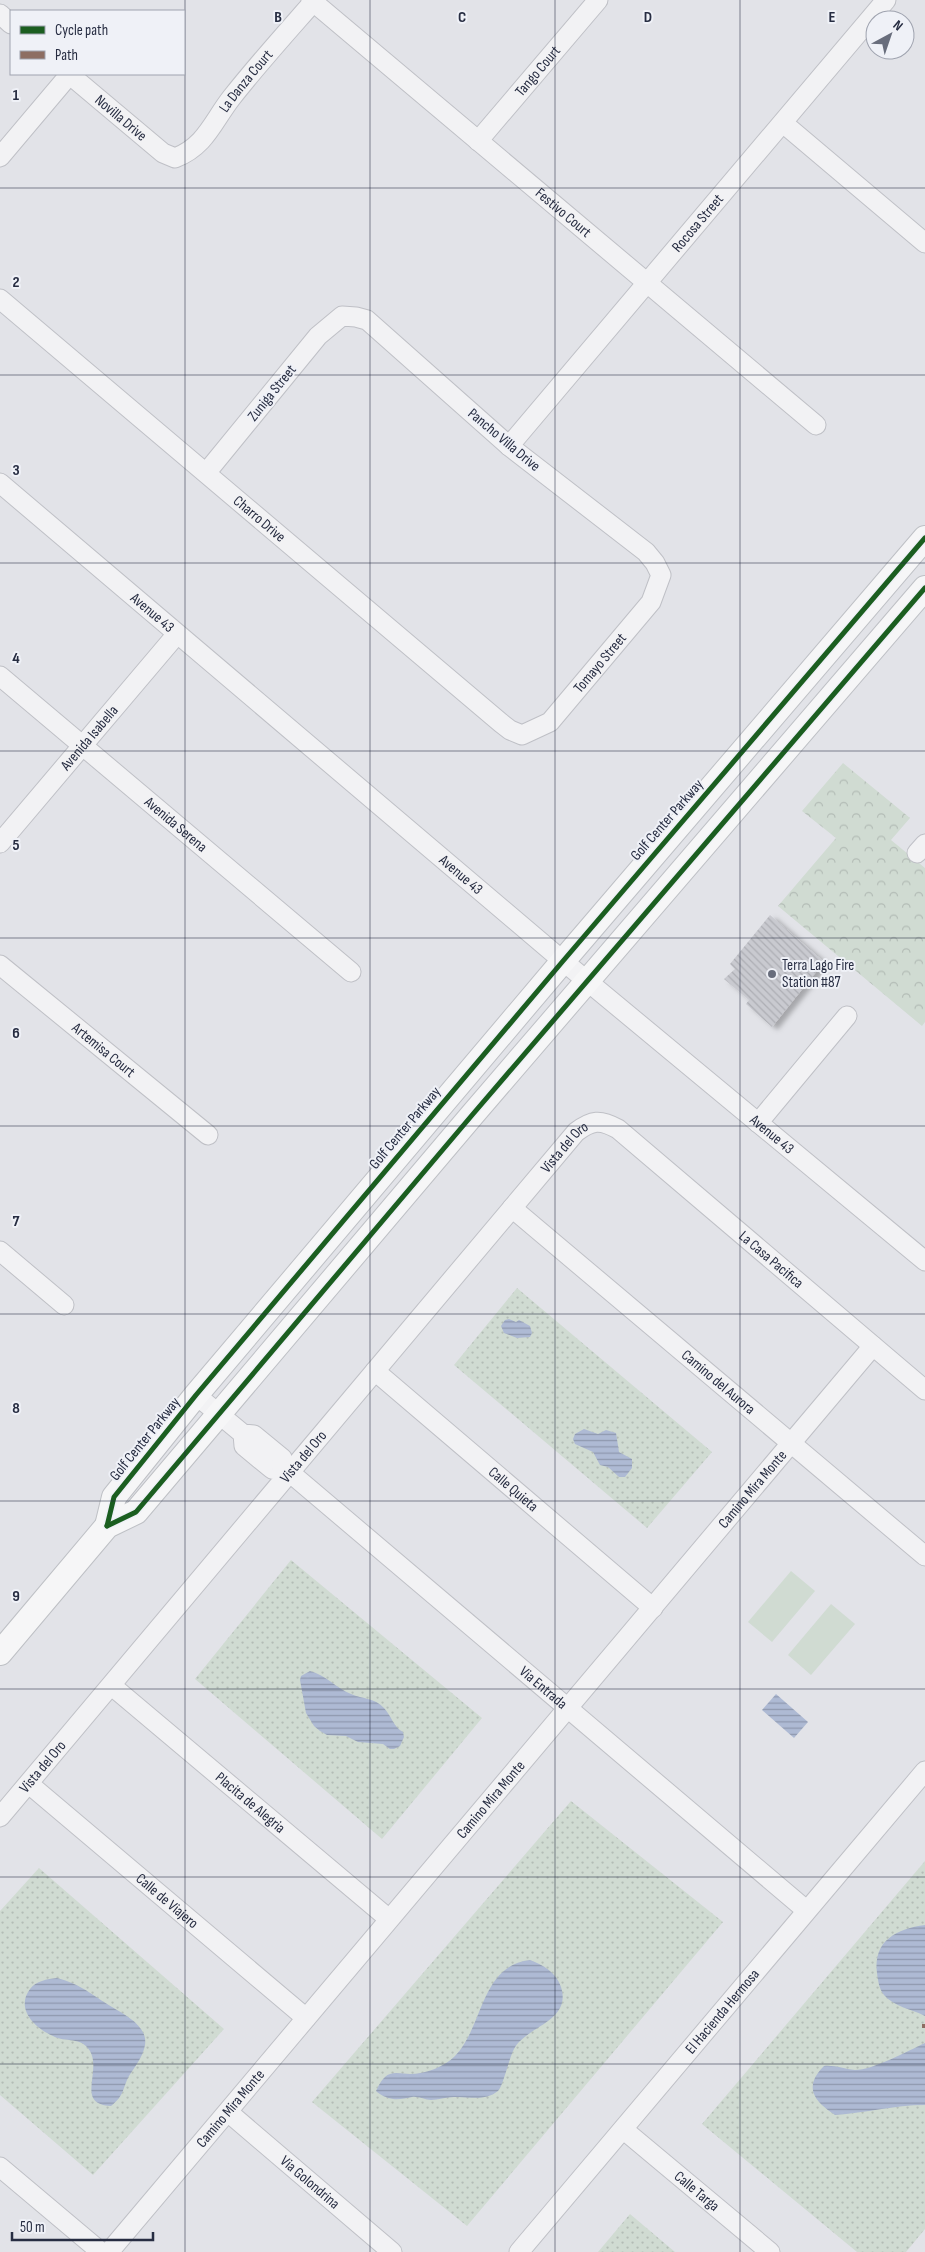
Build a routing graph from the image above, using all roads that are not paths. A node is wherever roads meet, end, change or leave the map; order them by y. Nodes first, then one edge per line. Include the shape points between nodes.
1 (598, 0) edge
2 (886, 0) edge
3 (313, 1) edge
4 (0, 14) edge
5 (10, 23) edge
6 (69, 75) edge
7 (71, 75) edge
8 (783, 123) junction
9 (478, 141) junction
10 (0, 157) edge
11 (176, 158) joint
12 (925, 243) edge
13 (647, 283) junction
14 (0, 299) edge
15 (342, 316) joint
16 (816, 425) dead end
17 (510, 446) junction
18 (206, 473) junction
19 (0, 483) edge
20 (925, 538) edge
21 (661, 575) joint
22 (925, 588) edge
23 (177, 634) junction
24 (0, 676) edge
25 (522, 735) joint
26 (82, 746) junction
27 (0, 843) edge
28 (562, 961) junction
29 (0, 965) edge
30 (351, 972) dead end
31 (587, 982) junction
32 (847, 1016) dead end
33 (758, 1123) junction
34 (618, 1129) joint
35 (208, 1135) dead end
36 (512, 1208) junction
37 (0, 1251) edge
38 (925, 1261) edge
39 (64, 1304) dead end
40 (873, 1346) junction
41 (375, 1371) junction
42 (925, 1390) edge
43 (196, 1395) junction
44 (219, 1414) junction
45 (791, 1443) junction
46 (285, 1469) junction
47 (107, 1526) junction
48 (925, 1556) edge
49 (653, 1608) junction
50 (0, 1653) edge
51 (112, 1686) junction
52 (568, 1708) junction
53 (925, 1771) edge
54 (29, 1784) junction
55 (0, 1817) edge
56 (806, 1910) junction
57 (389, 1919) junction
58 (306, 2018) junction
59 (228, 2112) junction
60 (624, 2130) junction
61 (0, 2167) edge
62 (101, 2252) edge
63 (109, 2252) edge
64 (392, 2252) edge
65 (519, 2252) edge
66 (770, 2252) edge

1 - 9 street, Tango Court
2 - 8 street, Rocosa Street
3 - 9 street, Festivo Court
3 - 11 street, La Danza Court via 231,98 204,138 190,152
4 - 5 street
6 - 10 street
7 - 11 street, Novilla Drive via 163,153
8 - 12 street
8 - 13 street, Rocosa Street
9 - 13 street, Festivo Court
13 - 16 street, Festivo Court
13 - 17 street, Rocosa Street
14 - 18 street, Charro Drive
15 - 17 street, Pancho Villa Drive via 367,320
15 - 18 street, Zuniga Street via 318,336
17 - 21 street, Pancho Villa Drive via 646,552
18 - 25 street, Charro Drive via 501,723
19 - 23 street, Avenue 43
20 - 28 main road, Golf Center Parkway
21 - 25 street, Tomayo Street via 651,602 550,722
22 - 31 main road, Golf Center Parkway
23 - 26 street, Avenida Isabella
23 - 28 street, Avenue 43
24 - 26 street, Avenida Serena
26 - 27 street, Avenida Isabella
26 - 30 street, Avenida Serena
28 - 31 street, Avenue 43
28 - 43 main road, Golf Center Parkway
29 - 35 street, Artemisa Court
31 - 33 street, Avenue 43
31 - 44 main road, Golf Center Parkway
32 - 33 street
33 - 38 street, Avenue 43
34 - 36 street, Vista del Oro via 607,1123 595,1122 576,1132
34 - 40 street, La Casa Pacifica
36 - 41 street, Vista del Oro
36 - 45 street, Camino del Aurora
37 - 39 street
40 - 42 street, La Casa Pacifica
40 - 45 street, Camino Mira Monte
41 - 46 street, Vista del Oro
41 - 49 street, Calle Quieta
43 - 44 street, Via Entrada
43 - 47 main road, Golf Center Parkway via 114,1497
44 - 46 street, Via Entrada via 244,1434 244,1446 272,1469
44 - 47 main road, Golf Center Parkway via 136,1512
45 - 48 street, Camino del Aurora
45 - 49 street, Camino Mira Monte
46 - 51 street, Vista del Oro
46 - 52 street, Via Entrada
47 - 50 main road, Golf Center Parkway
49 - 52 street, Camino Mira Monte
51 - 54 street, Vista del Oro
51 - 57 street, Placita de Alegria
52 - 56 street, Via Entrada
52 - 57 street, Camino Mira Monte
53 - 56 street, El Hacienda Hermosa
54 - 55 street, Vista del Oro
54 - 58 street, Calle de Viajero
56 - 60 street, El Hacienda Hermosa
57 - 58 street, Camino Mira Monte
58 - 59 street, Camino Mira Monte
59 - 63 street, Camino Mira Monte
59 - 64 street, Via Golondrina
60 - 65 street, El Hacienda Hermosa
60 - 66 street, Calle Targa
61 - 62 street

